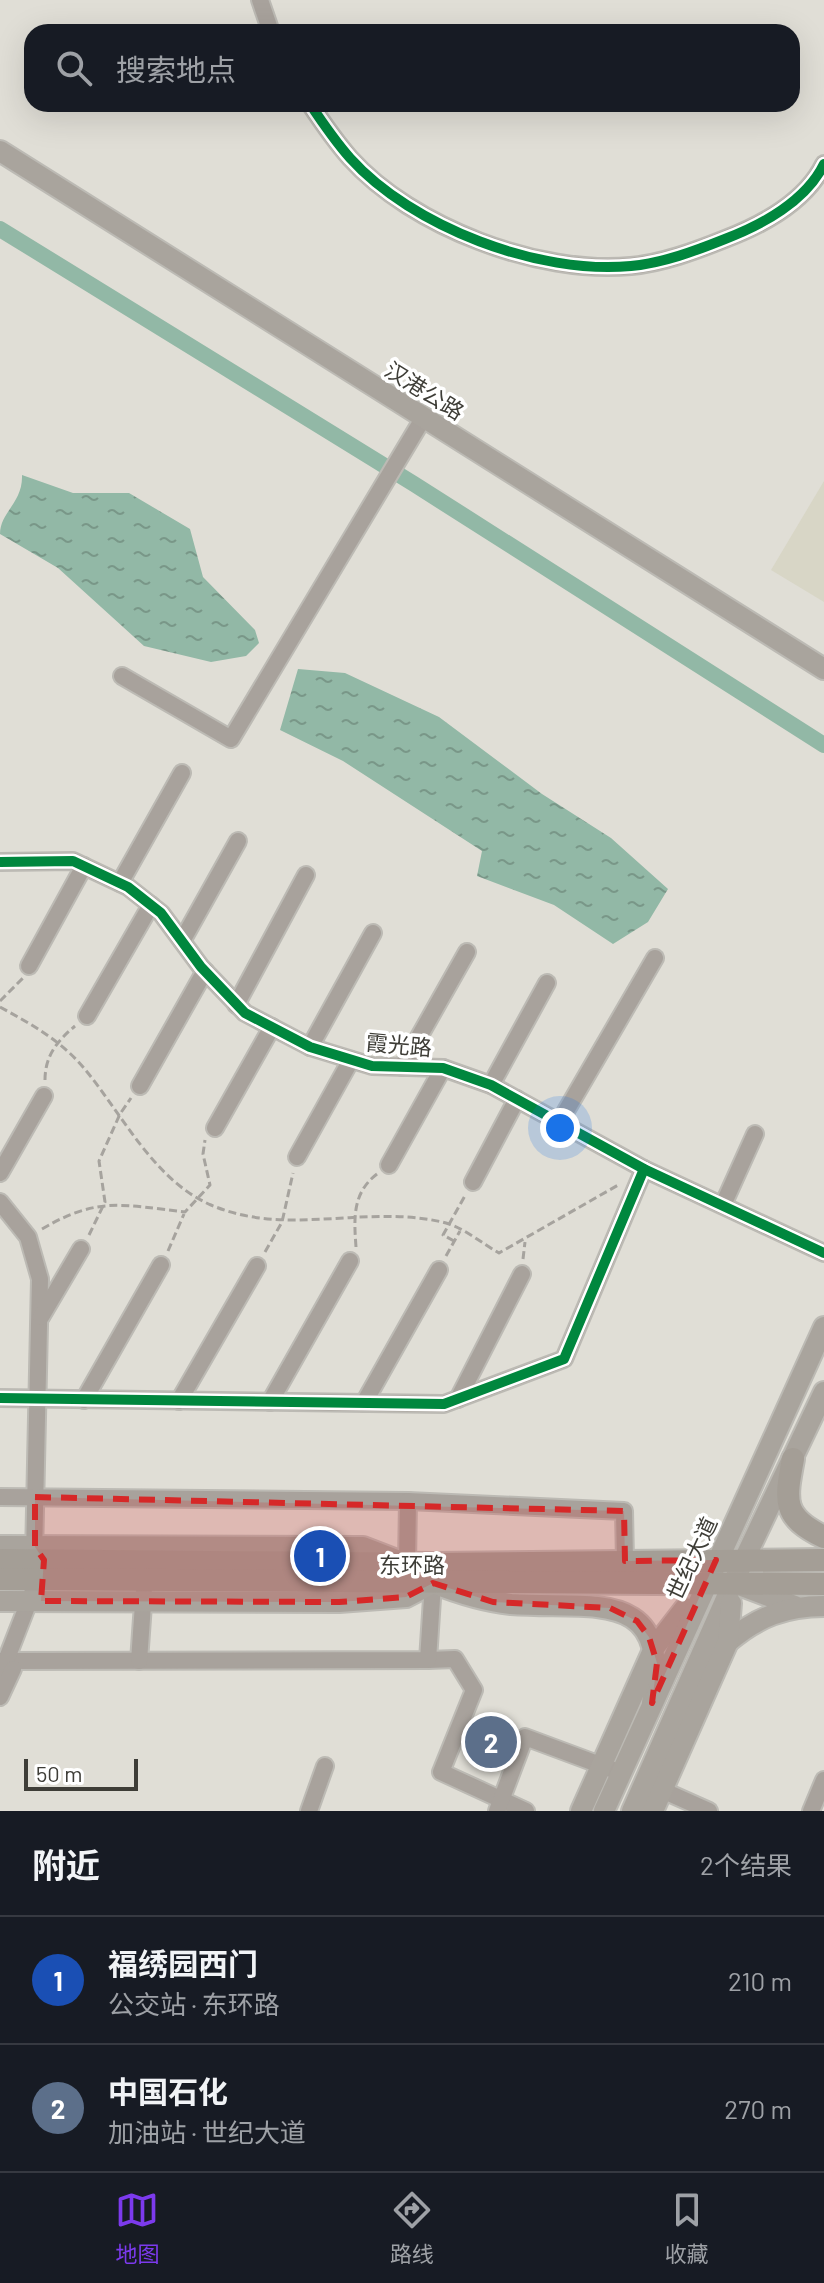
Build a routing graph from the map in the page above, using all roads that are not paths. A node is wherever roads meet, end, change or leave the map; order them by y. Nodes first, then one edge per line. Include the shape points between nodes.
1 (260, 0) edge
2 (268, 24) edge
3 (316, 112) edge
4 (0, 151) edge
5 (824, 164) edge
6 (0, 166) edge
7 (421, 422) junction
8 (824, 669) edge
9 (122, 676) dead end
10 (824, 683) edge
11 (182, 773) dead end
12 (238, 841) dead end
13 (0, 862) edge
14 (84, 866) junction
15 (306, 875) dead end
16 (120, 883) junction
17 (151, 905) junction
18 (373, 933) dead end
19 (182, 941) junction
20 (467, 952) dead end
21 (655, 958) dead end
22 (29, 966) road end
23 (205, 971) junction
24 (547, 983) dead end
25 (236, 1005) junction
26 (87, 1016) road end
27 (272, 1027) junction
28 (310, 1047) junction
29 (351, 1060) junction
30 (402, 1067) junction
31 (443, 1068) junction
32 (491, 1085) junction
33 (140, 1086) road end
34 (44, 1096) road end
35 (517, 1099) junction
36 (559, 1123) junction
37 (215, 1128) road end
38 (755, 1134) dead end
39 (297, 1157) road end
40 (389, 1165) road end
41 (644, 1169) junction
42 (0, 1173) edge
43 (473, 1182) road end
44 (0, 1202) edge
45 (723, 1205) junction
46 (81, 1249) road end
47 (824, 1253) edge
48 (350, 1261) road end
49 (161, 1265) road end
50 (257, 1266) road end
51 (439, 1270) road end
52 (522, 1274) dead end
53 (40, 1318) junction
54 (824, 1327) edge
55 (824, 1392) edge
56 (0, 1398) edge
57 (458, 1399) junction
58 (40, 1400) junction
59 (84, 1400) junction
60 (179, 1401) junction
61 (270, 1402) junction
62 (364, 1403) junction
63 (793, 1459) junction
64 (0, 1497) edge
65 (35, 1497) junction
66 (408, 1501) junction
67 (824, 1537) edge
68 (0, 1546) edge
69 (0, 1560) edge
70 (716, 1560) junction
71 (744, 1560) junction
72 (824, 1560) edge
73 (625, 1561) junction
74 (407, 1564) junction
75 (38, 1575) junction
76 (0, 1579) edge
77 (433, 1583) junction
78 (705, 1583) junction
79 (733, 1583) junction
80 (824, 1584) edge
81 (144, 1591) junction
82 (0, 1601) edge
83 (795, 1606) junction
84 (824, 1606) edge
85 (728, 1642) junction
86 (654, 1648) junction
87 (428, 1660) junction
88 (139, 1661) junction
89 (6, 1665) edge
90 (0, 1697) edge
91 (652, 1703) junction
92 (657, 1755) junction
93 (325, 1766) dead end
94 (601, 1766) junction
95 (621, 1773) junction
96 (824, 1780) edge
97 (662, 1790) junction
98 (499, 1806) edge
99 (309, 1811) edge
100 (526, 1811) edge
101 (581, 1811) edge
102 (604, 1811) edge
103 (633, 1811) edge
104 (653, 1811) edge
105 (709, 1811) edge
106 (811, 1811) edge

1 - 2 street
3 - 5 street via 351,159 419,211 492,246 561,265 633,266 730,238 787,206
4 - 7 main road, 汉港公路
6 - 7 main road, 汉港公路
7 - 8 main road, 汉港公路
7 - 9 street via 231,739
7 - 10 main road, 汉港公路
11 - 16 street
12 - 19 street
13 - 14 street, 霞光路 via 73,861
14 - 16 street, 霞光路
14 - 22 street
15 - 25 street
16 - 17 street, 霞光路
17 - 19 street, 霞光路
17 - 26 street
18 - 28 street
19 - 23 street, 霞光路
20 - 30 street
21 - 36 street
23 - 25 street, 霞光路
23 - 33 street
24 - 32 street
25 - 27 street, 霞光路
27 - 28 street, 霞光路
27 - 37 street
28 - 29 street, 霞光路
29 - 30 street, 霞光路
29 - 39 street
30 - 31 street, 霞光路
31 - 32 street, 霞光路
31 - 40 street
32 - 35 street, 霞光路
34 - 42 street
35 - 36 street, 霞光路
35 - 43 street
36 - 41 street, 霞光路
38 - 45 street
41 - 45 street, 霞光路
41 - 57 street via 564,1359
44 - 53 street via 28,1237 40,1279
45 - 47 street, 霞光路
46 - 53 street
48 - 61 street
49 - 59 street
50 - 60 street
51 - 62 street
52 - 57 street
53 - 58 street
54 - 70 main road, 世纪大道
55 - 63 main road
56 - 58 street
57 - 62 street via 444,1404
58 - 59 street
58 - 65 street
59 - 60 street
60 - 61 street
61 - 62 street
63 - 67 highway via 787,1503 798,1522
63 - 71 main road
64 - 65 street
65 - 66 street
65 - 75 street
66 - 73 street via 624,1511
66 - 74 street
68 - 75 main road
69 - 75 highway, 东环路
70 - 71 highway, 东环路
70 - 73 highway, 东环路
70 - 78 main road, 世纪大道
71 - 72 highway, 东环路
71 - 79 main road
73 - 74 highway, 东环路
74 - 75 highway, 东环路
75 - 76 highway, 东环路
75 - 81 highway, 东环路
75 - 82 main road
75 - 89 street
77 - 78 highway, 东环路
77 - 81 highway, 东环路
77 - 86 main road via 493,1602 610,1608 644,1627
77 - 87 street
78 - 79 highway, 东环路
78 - 86 main road
78 - 91 main road, 世纪大道
79 - 80 highway, 东环路
79 - 83 main road
79 - 85 main road
79 - 92 main road
81 - 88 street
83 - 84 main road
83 - 85 main road via 761,1619
85 - 97 main road
86 - 91 main road
86 - 94 main road
87 - 88 street
87 - 98 street via 455,1659 474,1690 441,1772
88 - 89 street
89 - 90 street
91 - 95 main road, 世纪大道
92 - 97 street
92 - 103 main road
93 - 99 street
94 - 95 street
94 - 98 street via 525,1737
94 - 101 main road
95 - 102 main road, 世纪大道
96 - 106 street
97 - 103 main road
97 - 104 main road
97 - 105 street
98 - 100 street

